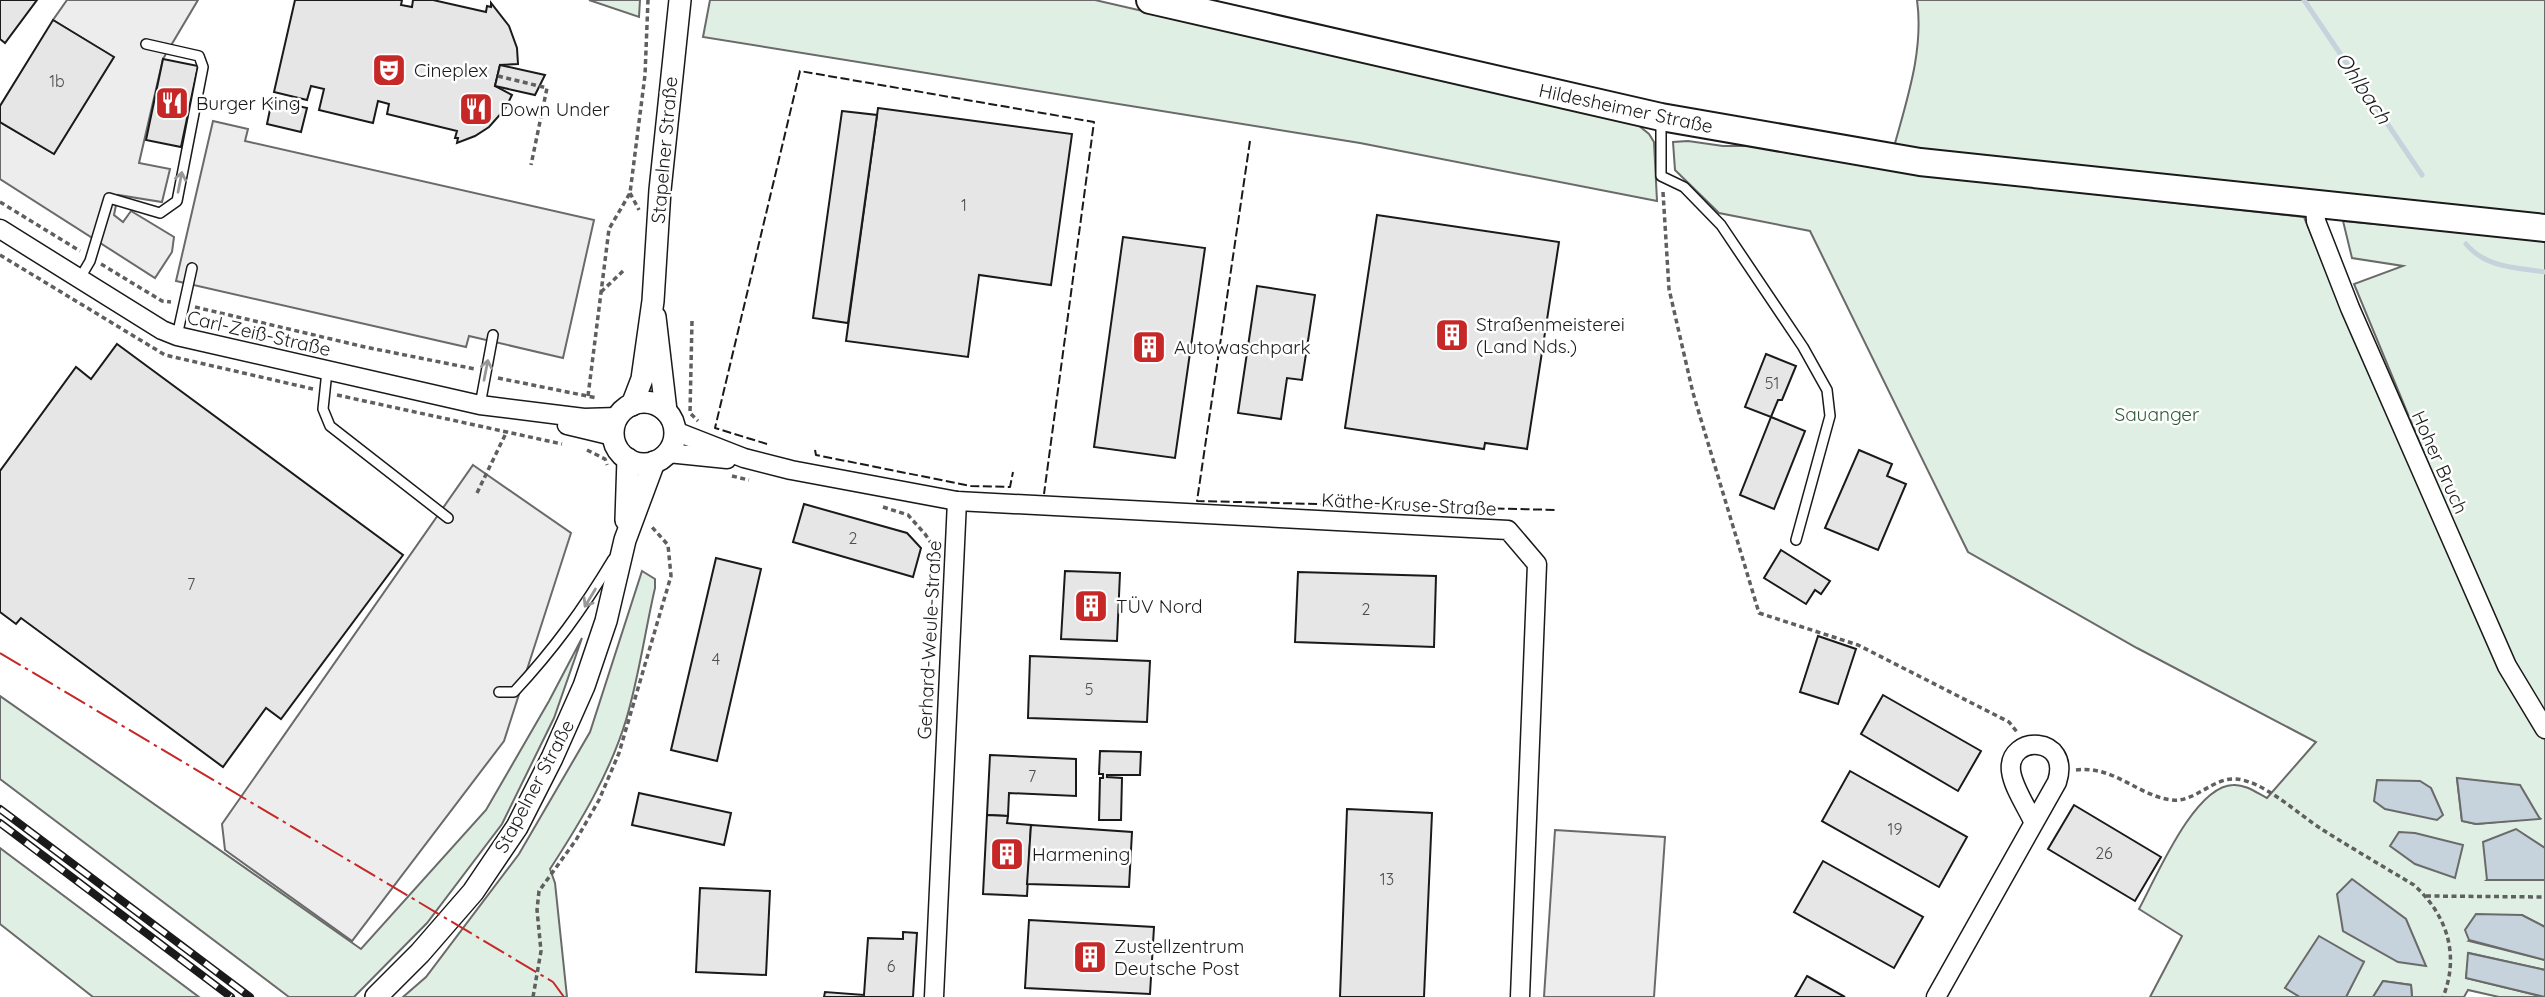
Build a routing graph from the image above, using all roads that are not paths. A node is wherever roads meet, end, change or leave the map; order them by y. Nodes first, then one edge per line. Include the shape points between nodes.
1 (680, 0) edge
2 (1150, 0) edge
3 (146, 44) dead end
4 (1661, 117) junction
5 (2315, 205) junction
6 (0, 229) edge
7 (2545, 229) edge
8 (192, 268) dead end
9 (80, 278) junction
10 (653, 301) junction
11 (493, 335) dead end
12 (177, 336) junction
13 (327, 371) junction
14 (480, 405) junction
15 (666, 411) junction
16 (534, 413) junction
17 (621, 419) junction
18 (675, 431) junction
19 (661, 458) junction
20 (744, 458) junction
21 (628, 459) junction
22 (957, 501) junction
23 (448, 518) dead end
24 (629, 530) junction
25 (1796, 540) dead end
26 (499, 692) dead end
27 (2545, 729) edge
28 (2033, 821) junction
29 (376, 997) edge
30 (934, 997) edge
31 (1520, 997) edge
32 (1936, 997) edge

1 - 10 street, Stapelner Straße
2 - 4 main road, Hildesheimer Straße
9 -> 3 lane via 109,198 160,213 177,201 204,67 199,56
4 - 5 main road, Hildesheimer Straße via 1920,163
4 - 25 lane via 1661,176 1684,187 1721,225 1827,390 1830,416
5 - 7 main road, Hildesheimer Straße
5 - 27 street, Hoher Bruch via 2316,221 2350,308 2507,666
6 - 9 street, Carl-Zeiß-Straße
8 - 12 lane
9 - 12 street, Carl-Zeiß-Straße
10 - 15 street, Stapelner Straße
10 - 17 street, Stapelner Straße via 642,379
14 -> 11 lane
12 - 13 street, Carl-Zeiß-Straße
13 - 14 street, Carl-Zeiß-Straße
13 - 23 lane via 323,409 330,426
14 - 16 street, Carl-Zeiß-Straße
15 - 17 street via 650,403
15 - 18 street, Stapelner Straße
16 - 17 street, Carl-Zeiß-Straße
16 - 17 street, Carl-Zeiß-Straße via 560,423
17 - 21 street via 621,453
18 - 19 street, Stapelner Straße via 675,439
18 - 20 street
19 - 20 street
19 - 21 street via 645,464
19 - 24 street, Stapelner Straße
20 - 22 street
21 - 24 street, Stapelner Straße
22 - 30 street, Gerhard-Weule-Straße
22 - 31 street, Käthe-Kruse-Straße via 1508,530 1537,564
24 -> 26 lane via 580,614 537,668 514,692
24 - 29 street, Stapelner Straße via 584,686 517,827 473,892
28 - 28 street via 2011,772 2017,752 2028,745 2043,745 2058,759 2060,772
28 - 32 street

